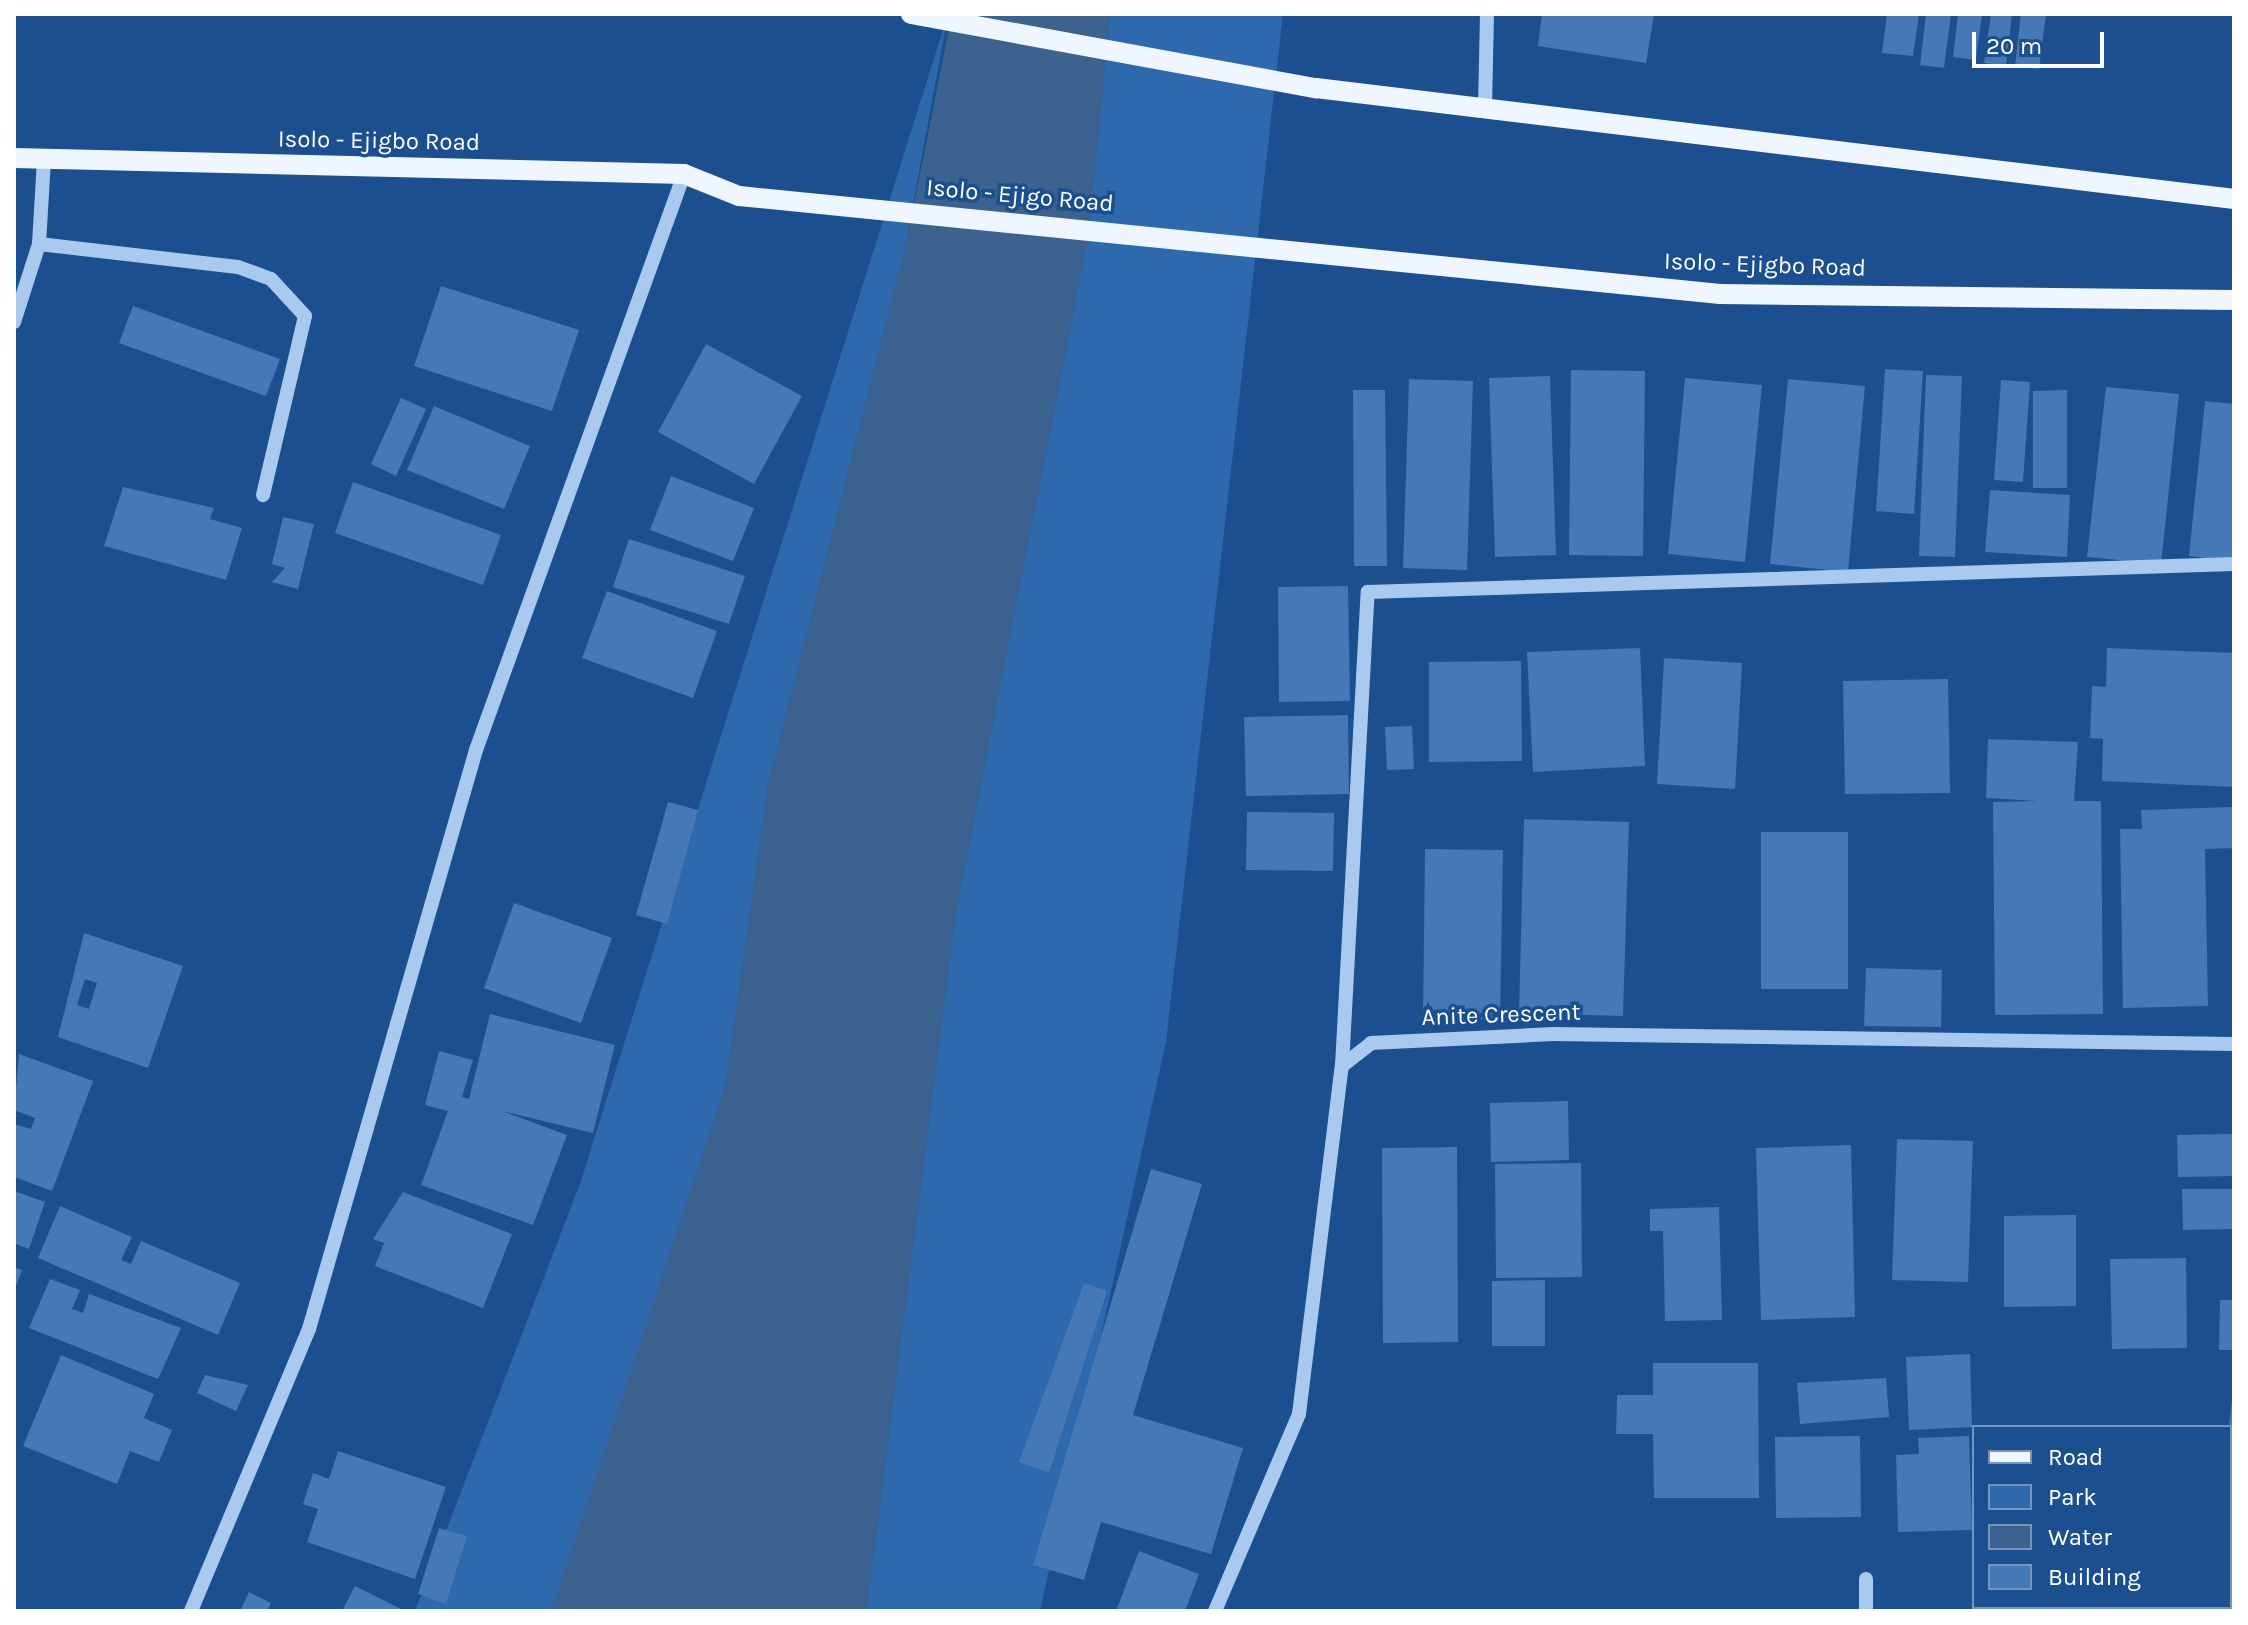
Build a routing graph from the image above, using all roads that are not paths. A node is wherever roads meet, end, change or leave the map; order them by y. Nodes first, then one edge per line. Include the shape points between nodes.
1 (911, 14) edge
2 (1487, 14) edge
3 (1485, 109) junction
4 (14, 158) edge
5 (44, 159) junction
6 (684, 174) junction
7 (739, 196) joint
8 (2234, 199) edge
9 (39, 244) junction
10 (1296, 248) joint
11 (2234, 300) edge
12 (14, 322) edge
13 (263, 495) dead end
14 (2234, 564) edge
15 (2234, 1044) edge
16 (1342, 1066) junction
17 (1866, 1579) dead end
18 (191, 1611) edge
19 (1215, 1611) edge
20 (1866, 1611) edge

1 - 3 main road via 1316,88
2 - 3 street
3 - 8 main road
4 - 5 main road, Isolo - Ejigbo Road
5 - 6 main road, Isolo - Ejigbo Road
5 - 9 street
6 - 7 main road, Isolo - Ejigbo Road
6 - 18 street via 476,750 309,1329
7 - 10 main road, Isolo - Ejigo Road
9 - 12 street
9 - 13 street via 238,267 271,279 305,316
10 - 11 main road, Isolo - Ejigbo Road via 1720,294
14 - 16 street via 1368,592
15 - 16 street, Anite Crescent via 1553,1034 1371,1043
16 - 19 street via 1299,1414
17 - 20 street

